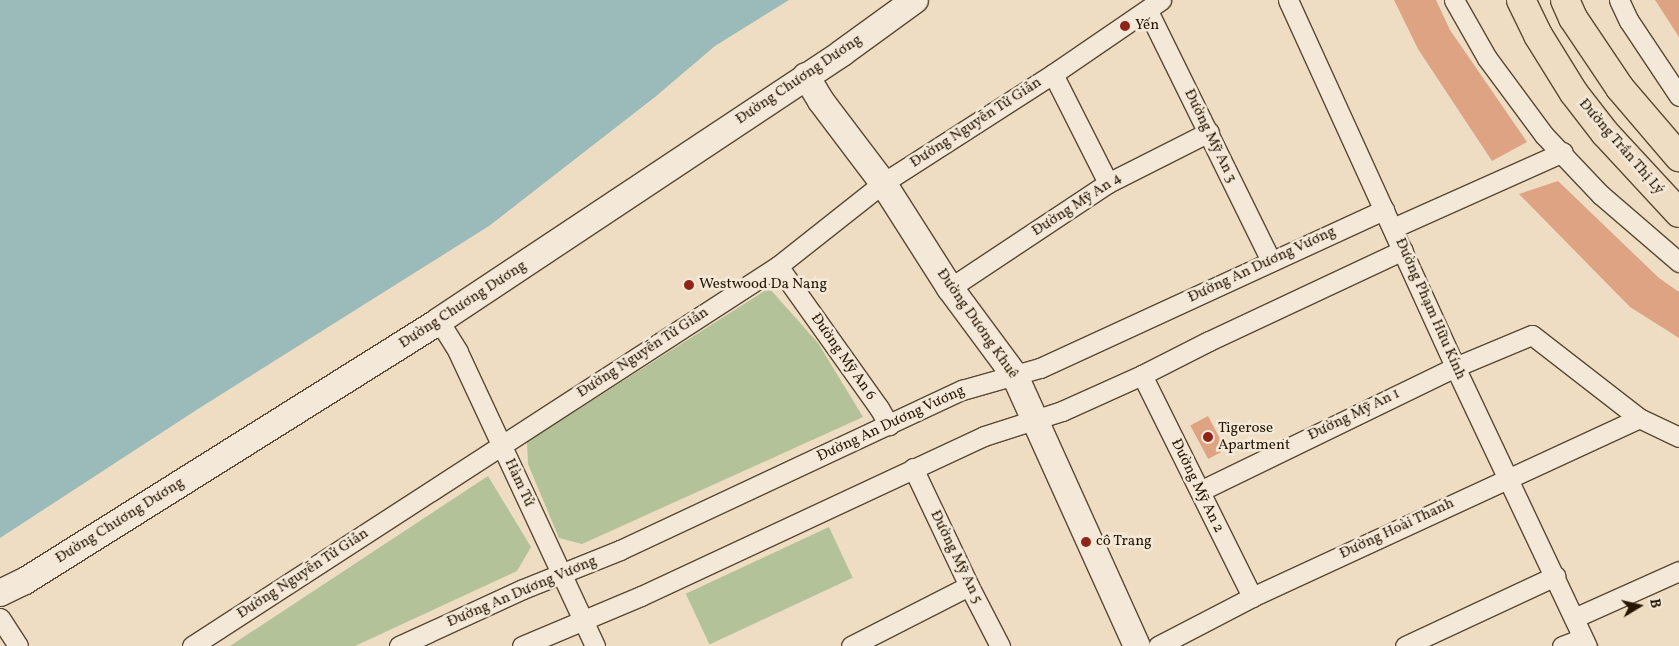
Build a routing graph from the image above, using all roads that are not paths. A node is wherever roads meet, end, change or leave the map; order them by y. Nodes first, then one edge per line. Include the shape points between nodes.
1 (915, 0) edge
2 (1288, 0) edge
3 (1454, 0) edge
4 (1521, 0) edge
5 (1565, 0) edge
6 (1619, 0) edge
7 (1154, 6) edge
8 (1053, 74) junction
9 (806, 76) junction
10 (1679, 96) edge
11 (1208, 132) junction
12 (1563, 152) junction
13 (1679, 157) edge
14 (883, 183) junction
15 (1108, 183) junction
16 (1384, 210) junction
17 (1679, 213) edge
18 (1393, 228) junction
19 (1403, 250) junction
20 (1271, 261) junction
21 (1679, 262) edge
22 (778, 266) junction
23 (950, 288) junction
24 (439, 321) junction
25 (1455, 367) junction
26 (1142, 375) junction
27 (1015, 376) junction
28 (1639, 418) junction
29 (1036, 420) junction
30 (888, 425) junction
31 (1679, 437) edge
32 (501, 445) junction
33 (913, 468) junction
34 (1508, 478) junction
35 (1200, 490) junction
36 (1679, 571) edge
37 (563, 574) junction
38 (1555, 576) junction
39 (969, 586) junction
40 (0, 593) edge
41 (1252, 598) junction
42 (0, 618) edge
43 (1574, 618) junction
44 (584, 621) junction
45 (1585, 642) edge
46 (18, 646) edge
47 (192, 646) edge
48 (400, 646) edge
49 (522, 646) edge
50 (595, 646) edge
51 (851, 646) edge
52 (1000, 646) edge
53 (1137, 646) edge
54 (1158, 646) edge
55 (1405, 646) edge
56 (1562, 646) edge

1 - 9 main road, Đường Chương Dương
2 - 16 street, Đường Phạm Hữu Kính
3 - 12 street via 1507,87 1544,135
4 - 17 main road, Đường Trần Thị Lý via 1538,35 1605,134
5 - 13 main road via 1578,26 1620,88
6 - 10 street via 1629,21
7 - 8 street, Đường Nguyễn Tử Giản
7 - 11 street, Đường Mỹ An 3
8 - 14 street, Đường Nguyễn Tử Giản
8 - 15 street
9 - 14 main road, Đường Dương Khuê
9 - 24 main road, Đường Chương Dương
11 - 15 street, Đường Mỹ An 4
11 - 20 street, Đường Mỹ An 3
12 - 18 street
12 - 21 street via 1608,202
14 - 22 street, Đường Nguyễn Tử Giản
14 - 23 main road, Đường Dương Khuê
15 - 23 street, Đường Mỹ An 4
16 - 18 street, Đường Phạm Hữu Kính
16 - 20 street, Đường An Dương Vương
18 - 19 street, Đường Phạm Hữu Kính
19 - 25 street, Đường Phạm Hữu Kính
19 - 26 street
20 - 27 street, Đường An Dương Vương via 1040,368
22 - 30 street, Đường Mỹ An 6
22 - 32 street, Đường Nguyễn Tử Giản
23 - 27 main road, Đường Dương Khuê
24 - 32 street, Hàm Tử via 458,352
24 - 40 main road, Đường Chương Dương
25 - 28 street, Đường Mỹ An 1 via 1532,335
25 - 34 street, Đường Phạm Hữu Kính
25 - 35 street, Đường Mỹ An 1
26 - 29 street
26 - 35 street, Đường Mỹ An 2
27 - 29 main road, Đường Dương Khuê
27 - 30 street, Đường An Dương Vương via 962,390
28 - 31 street
28 - 34 street, Đường Hoài Thanh
29 - 33 street via 984,436
29 - 53 main road, Đường Dương Khuê
30 - 37 street, Đường An Dương Vương
32 - 37 street, Hàm Tử
32 - 47 street, Đường Nguyễn Tử Giản
33 - 39 street, Đường Mỹ An 5
33 - 44 street
34 - 38 street, Đường Phạm Hữu Kính
34 - 41 street, Đường Hoài Thanh
35 - 41 street, Đường Mỹ An 2
36 - 43 street
37 - 44 street, Hàm Tử
37 - 48 street, Đường An Dương Vương
38 - 43 street, Đường Phạm Hữu Kính
38 - 55 street
39 - 51 street
39 - 52 street, Đường Mỹ An 5
41 - 54 street, Đường Hoài Thanh
42 - 46 street
43 - 45 street, Đường Phạm Hữu Kính
44 - 49 street
44 - 50 street, Hàm Tử
45 - 56 street, Đường Phạm Hữu Kính

